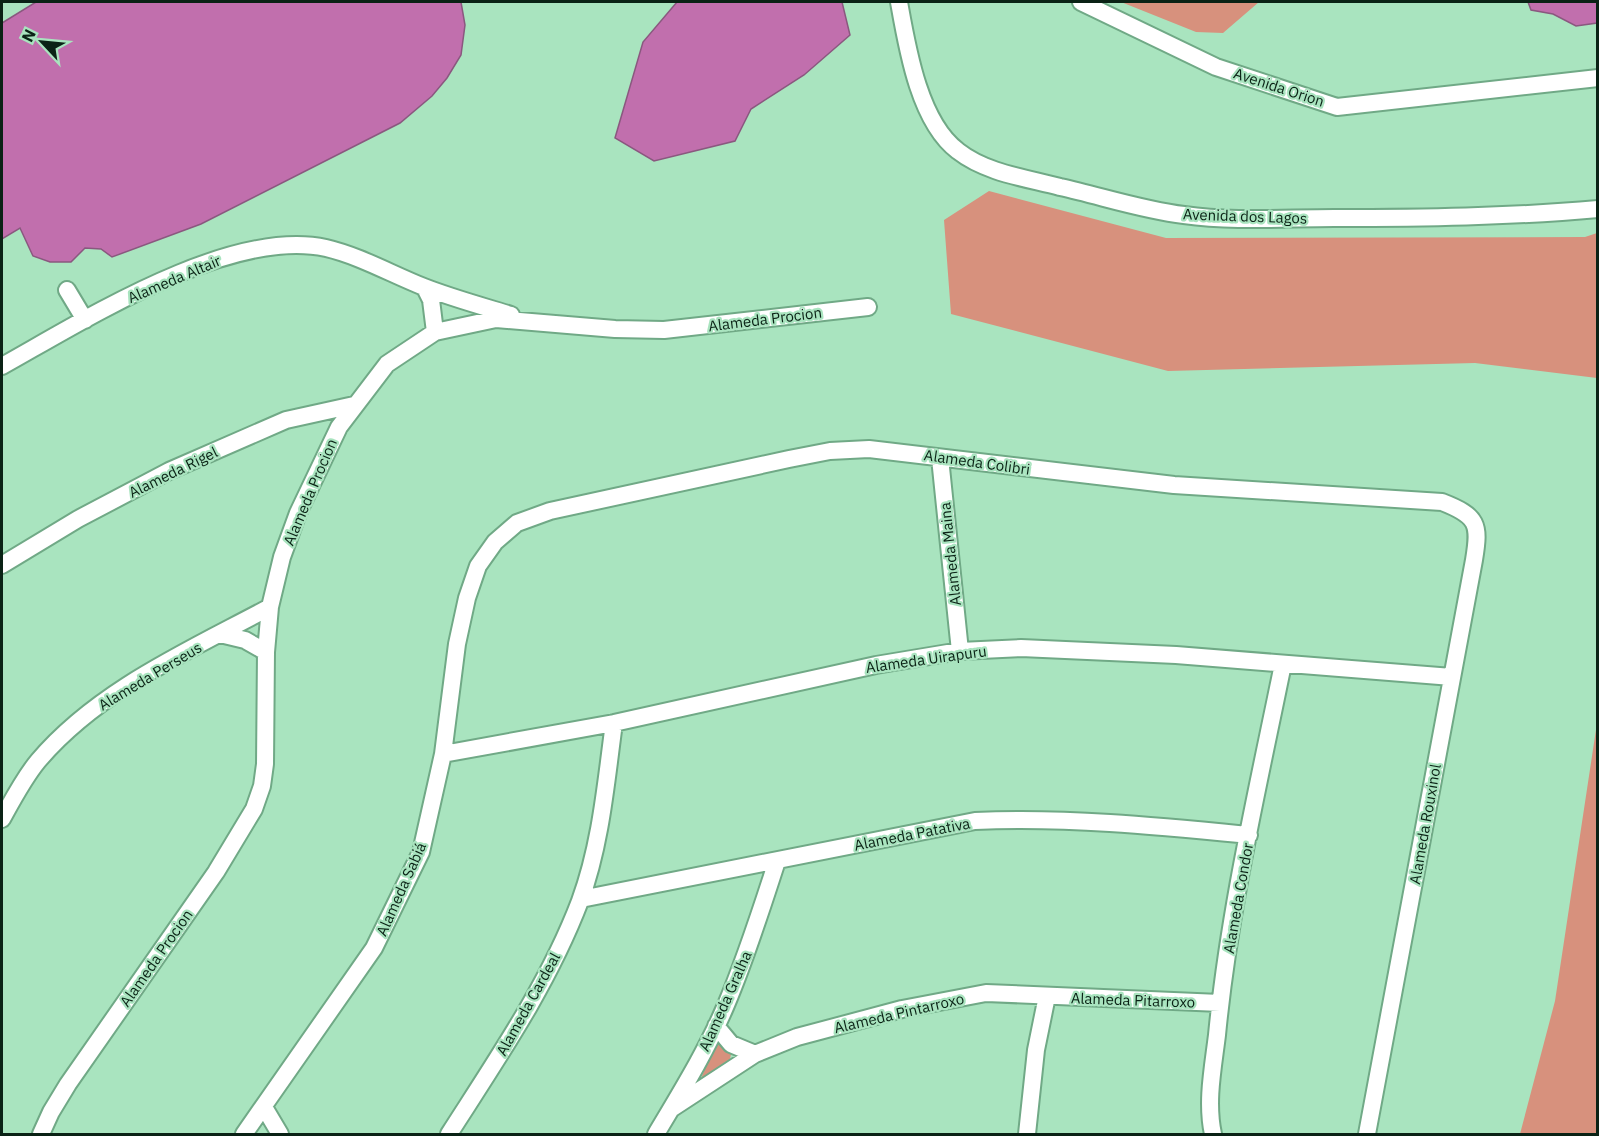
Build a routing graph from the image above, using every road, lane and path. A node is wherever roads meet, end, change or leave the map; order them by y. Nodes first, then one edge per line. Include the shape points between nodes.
1 (899, 2) edge
2 (1082, 2) edge
3 (1598, 78) edge
4 (1598, 209) edge
5 (425, 288) junction
6 (67, 290) dead end
7 (867, 307) dead end
8 (85, 320) junction
9 (529, 321) junction
10 (435, 332) junction
11 (2, 366) edge
12 (354, 405) junction
13 (940, 458) junction
14 (1470, 516) joint
15 (495, 542) joint
16 (2, 565) edge
17 (270, 607) junction
18 (220, 634) junction
19 (960, 651) junction
20 (266, 652) junction
21 (1283, 664) junction
22 (1452, 677) junction
23 (615, 723) junction
24 (443, 754) junction
25 (2, 819) edge
26 (1249, 835) junction
27 (777, 861) junction
28 (581, 899) junction
29 (1047, 996) junction
30 (1220, 1003) junction
31 (716, 1026) junction
32 (755, 1054) junction
33 (264, 1107) junction
34 (671, 1109) junction
35 (41, 1134) edge
36 (244, 1134) edge
37 (280, 1134) edge
38 (449, 1134) edge
39 (656, 1134) edge
40 (1027, 1134) edge
41 (1213, 1134) edge
42 (1368, 1134) edge

1 - 4 street, Avenida dos Lagos via 927,111 942,134 957,150 978,163 1014,176 1163,211 1234,218 1531,215
2 - 3 street, Avenida Orion via 1216,67 1337,106
5 - 8 street, Alameda Altair via 326,248 264,247 205,263
5 - 9 street, Alameda Altair
5 - 10 street via 431,300
6 - 8 street
7 - 9 street, Alameda Procion via 664,330
8 - 11 street, Alameda Altair
9 - 10 street, Alameda Procion via 496,319
10 - 12 street, Alameda Procion via 387,364
12 - 16 street, Alameda Rigel via 286,420 169,471
12 - 17 street, Alameda Procion via 339,427 298,513
13 - 14 street, Alameda Colibri via 1174,485 1442,502
13 - 15 street, Alameda Colibri via 869,449 830,451 550,511 518,523
13 - 19 street, Alameda Maina
14 - 22 street, Alameda Rouxinol via 1477,525 1478,536
15 - 24 street, Alameda Sabiá via 478,566 467,598
17 - 18 street, Alameda Perseus
17 - 20 street, Alameda Procion
18 - 20 street via 245,640
18 - 25 street, Alameda Perseus via 134,682 80,721 37,762
19 - 21 street, Alameda Uirapuru via 1032,648
19 - 23 street, Alameda Uirapuru via 876,665
20 - 35 street, Alameda Procion via 265,764 254,808 216,872 68,1084
21 - 22 street, Alameda Uirapuru
21 - 26 street, Alameda Condor
22 - 42 street, Alameda Rouxinol
23 - 24 street, Alameda Uirapuru
23 - 28 street, Alameda Cardeal via 602,814
24 - 33 street, Alameda Sabiá via 421,852 401,897 374,948
26 - 27 street, Alameda Patativa via 1114,822 985,821
26 - 30 street, Alameda Condor
27 - 28 street, Alameda Patativa
27 - 31 street, Alameda Gralha via 753,938
28 - 38 street, Alameda Cardeal via 551,969
29 - 30 street, Alameda Pitarroxo
29 - 32 street, Alameda Pintarroxo via 986,993 913,1007 798,1037
29 - 40 street via 1036,1050
30 - 41 street, Alameda Condor via 1209,1105
31 - 32 street via 731,1044
31 - 34 street, Alameda Gralha
32 - 34 street, Alameda Pintarroxo
33 - 36 street, Alameda Sabiá
33 - 37 street
34 - 39 street, Alameda Gralha

